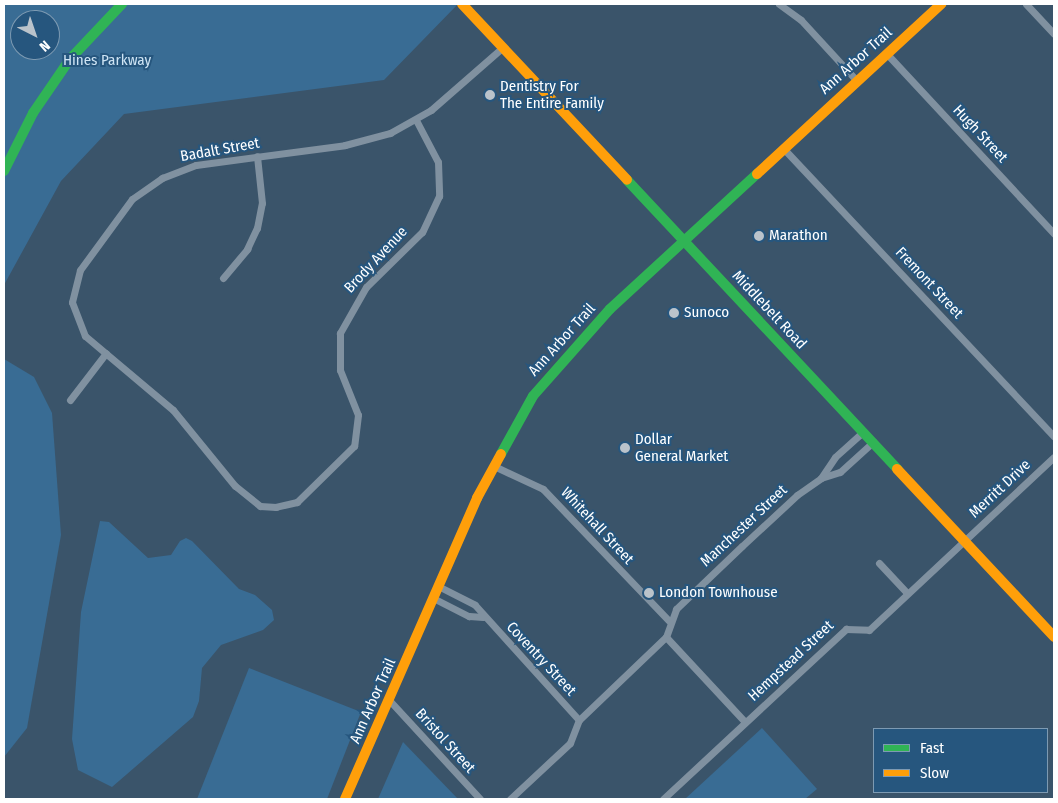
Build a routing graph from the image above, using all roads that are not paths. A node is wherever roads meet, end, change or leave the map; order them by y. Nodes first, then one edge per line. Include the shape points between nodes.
1 (122, 4) edge
2 (462, 4) edge
3 (779, 4) edge
4 (941, 4) edge
5 (1026, 4) edge
6 (1054, 34) edge
7 (502, 47) junction
8 (887, 54) junction
9 (857, 81) junction
10 (416, 120) junction
11 (783, 148) junction
12 (257, 156) junction
13 (4, 170) edge
14 (1054, 234) edge
15 (682, 240) junction
16 (223, 278) dead end
17 (106, 353) junction
18 (70, 400) dead end
19 (863, 432) junction
20 (1054, 437) edge
21 (873, 442) junction
22 (1054, 457) edge
23 (494, 466) junction
24 (821, 478) junction
25 (964, 540) junction
26 (879, 563) dead end
27 (440, 587) junction
28 (907, 593) junction
29 (434, 599) junction
30 (483, 617) junction
31 (669, 621) junction
32 (666, 637) junction
33 (1054, 637) edge
34 (390, 701) junction
35 (579, 720) junction
36 (746, 722) junction
37 (345, 799) edge
38 (480, 799) edge
39 (510, 799) edge
40 (663, 799) edge

1 - 13 street via 55,81
2 - 7 street, Middlebelt Road
3 - 9 street via 800,20
4 - 8 street, Ann Arbor Trail
5 - 6 street
7 - 10 street, Badalt Street via 448,98
7 - 15 street, Middlebelt Road
8 - 9 street, Ann Arbor Trail
8 - 14 street, Hugh Street
9 - 11 street, Ann Arbor Trail
10 - 12 street, Badalt Street via 363,141
10 - 17 street, Brody Avenue via 438,162 436,205 422,232 366,287 349,312 340,333 339,357 344,383 358,415 358,436 348,455 305,497 276,507 248,499 173,410
11 - 15 street, Ann Arbor Trail
11 - 20 street, Fremont Street
12 - 16 street via 262,203 258,228 247,249
12 - 17 street, Badalt Street via 175,172 145,187 122,212 80,270 73,292 80,327
15 - 19 street, Middlebelt Road
15 - 23 street, Ann Arbor Trail via 567,354 523,411
17 - 18 street
19 - 21 street, Middlebelt Road
19 - 24 street, Manchester Street via 831,462
21 - 24 street, Manchester Street via 840,472
21 - 25 street, Middlebelt Road
22 - 25 street, Merritt Drive
23 - 27 street, Ann Arbor Trail
23 - 31 street, Whitehall Street via 544,489
24 - 31 street, Manchester Street via 742,546 681,604
25 - 28 street, Hempstead Street
25 - 33 street, Middlebelt Road
26 - 28 street
27 - 29 street, Ann Arbor Trail
27 - 30 street, Coventry Street via 475,605
28 - 36 street, Hempstead Street via 869,630 846,629
29 - 30 street via 469,616
29 - 34 street, Ann Arbor Trail
30 - 35 street, Coventry Street
31 - 32 street
32 - 35 street
32 - 36 street
34 - 37 street, Ann Arbor Trail
34 - 38 street, Bristol Street
35 - 39 street via 570,742
36 - 40 street, Hempstead Street

